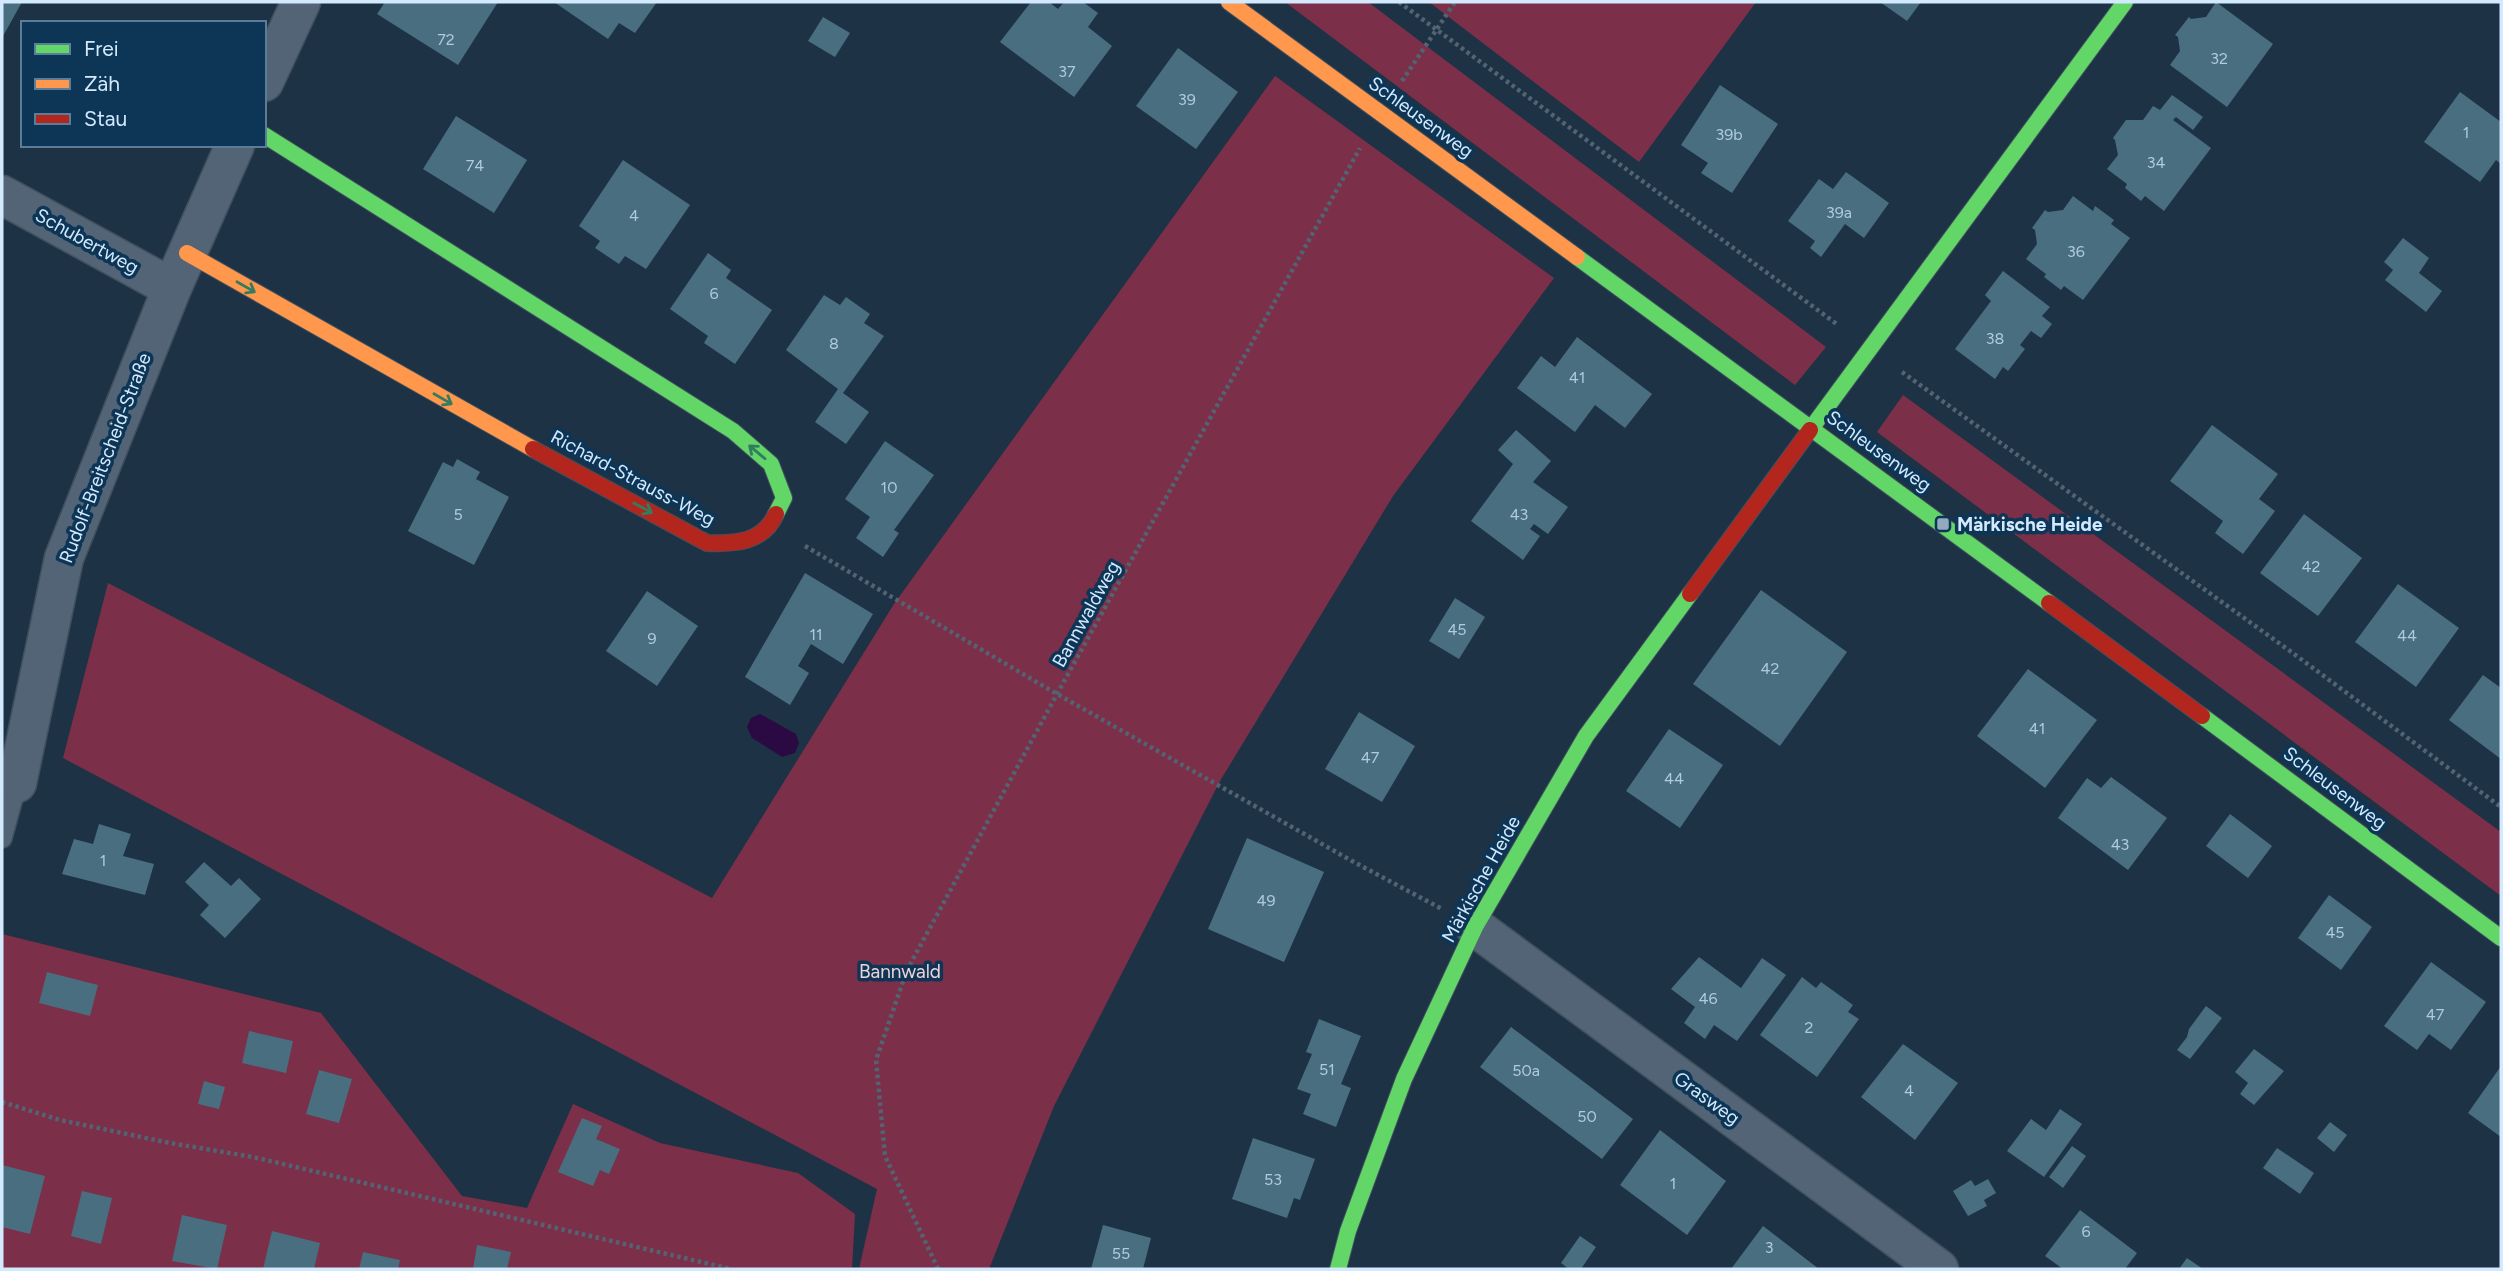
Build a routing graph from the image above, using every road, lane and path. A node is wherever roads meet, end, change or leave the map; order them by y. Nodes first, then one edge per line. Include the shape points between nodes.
1 (301, 2) edge
2 (1229, 2) edge
3 (1399, 2) edge
4 (1455, 2) edge
5 (2125, 2) edge
6 (1437, 30) junction
7 (266, 78) edge
8 (1380, 113) junction
9 (266, 136) edge
10 (234, 147) edge
11 (2, 195) edge
12 (187, 253) junction
13 (172, 288) junction
14 (1870, 349) junction
15 (1810, 428) junction
16 (771, 526) junction
17 (1057, 694) junction
18 (9, 777) edge
19 (2501, 807) edge
20 (2, 838) edge
21 (1475, 927) junction
22 (2501, 938) edge
23 (2, 1102) edge
24 (731, 1269) edge
25 (939, 1269) edge
26 (1338, 1269) edge
27 (1939, 1269) edge

1 - 7 street
2 - 8 street, Schleusenweg
3 - 6 path
4 - 6 path, Bannwaldweg
5 - 14 street, Märkische Heide
6 - 8 path, Bannwaldweg
6 - 14 path
8 - 15 street, Schleusenweg
8 - 17 path, Bannwaldweg
16 -> 9 street via 784,498 771,464 733,431
10 - 12 street, Rudolf-Breitscheid-Straße
11 - 13 street, Schubertweg
12 - 13 street, Rudolf-Breitscheid-Straße
12 -> 16 street, Richard-Strauss-Weg via 707,543 740,544
13 - 18 street, Rudolf-Breitscheid-Straße via 64,558
14 - 15 street, Märkische Heide
14 - 19 path
15 - 21 street, Märkische Heide via 1586,736
15 - 22 street, Schleusenweg
16 - 17 path
17 - 21 path
17 - 25 path, Bannwaldweg via 907,970 876,1060 885,1156
18 - 20 lane
21 - 26 street, Märkische Heide via 1404,1079
21 - 27 street, Grasweg
23 - 24 path via 60,1120 253,1157

